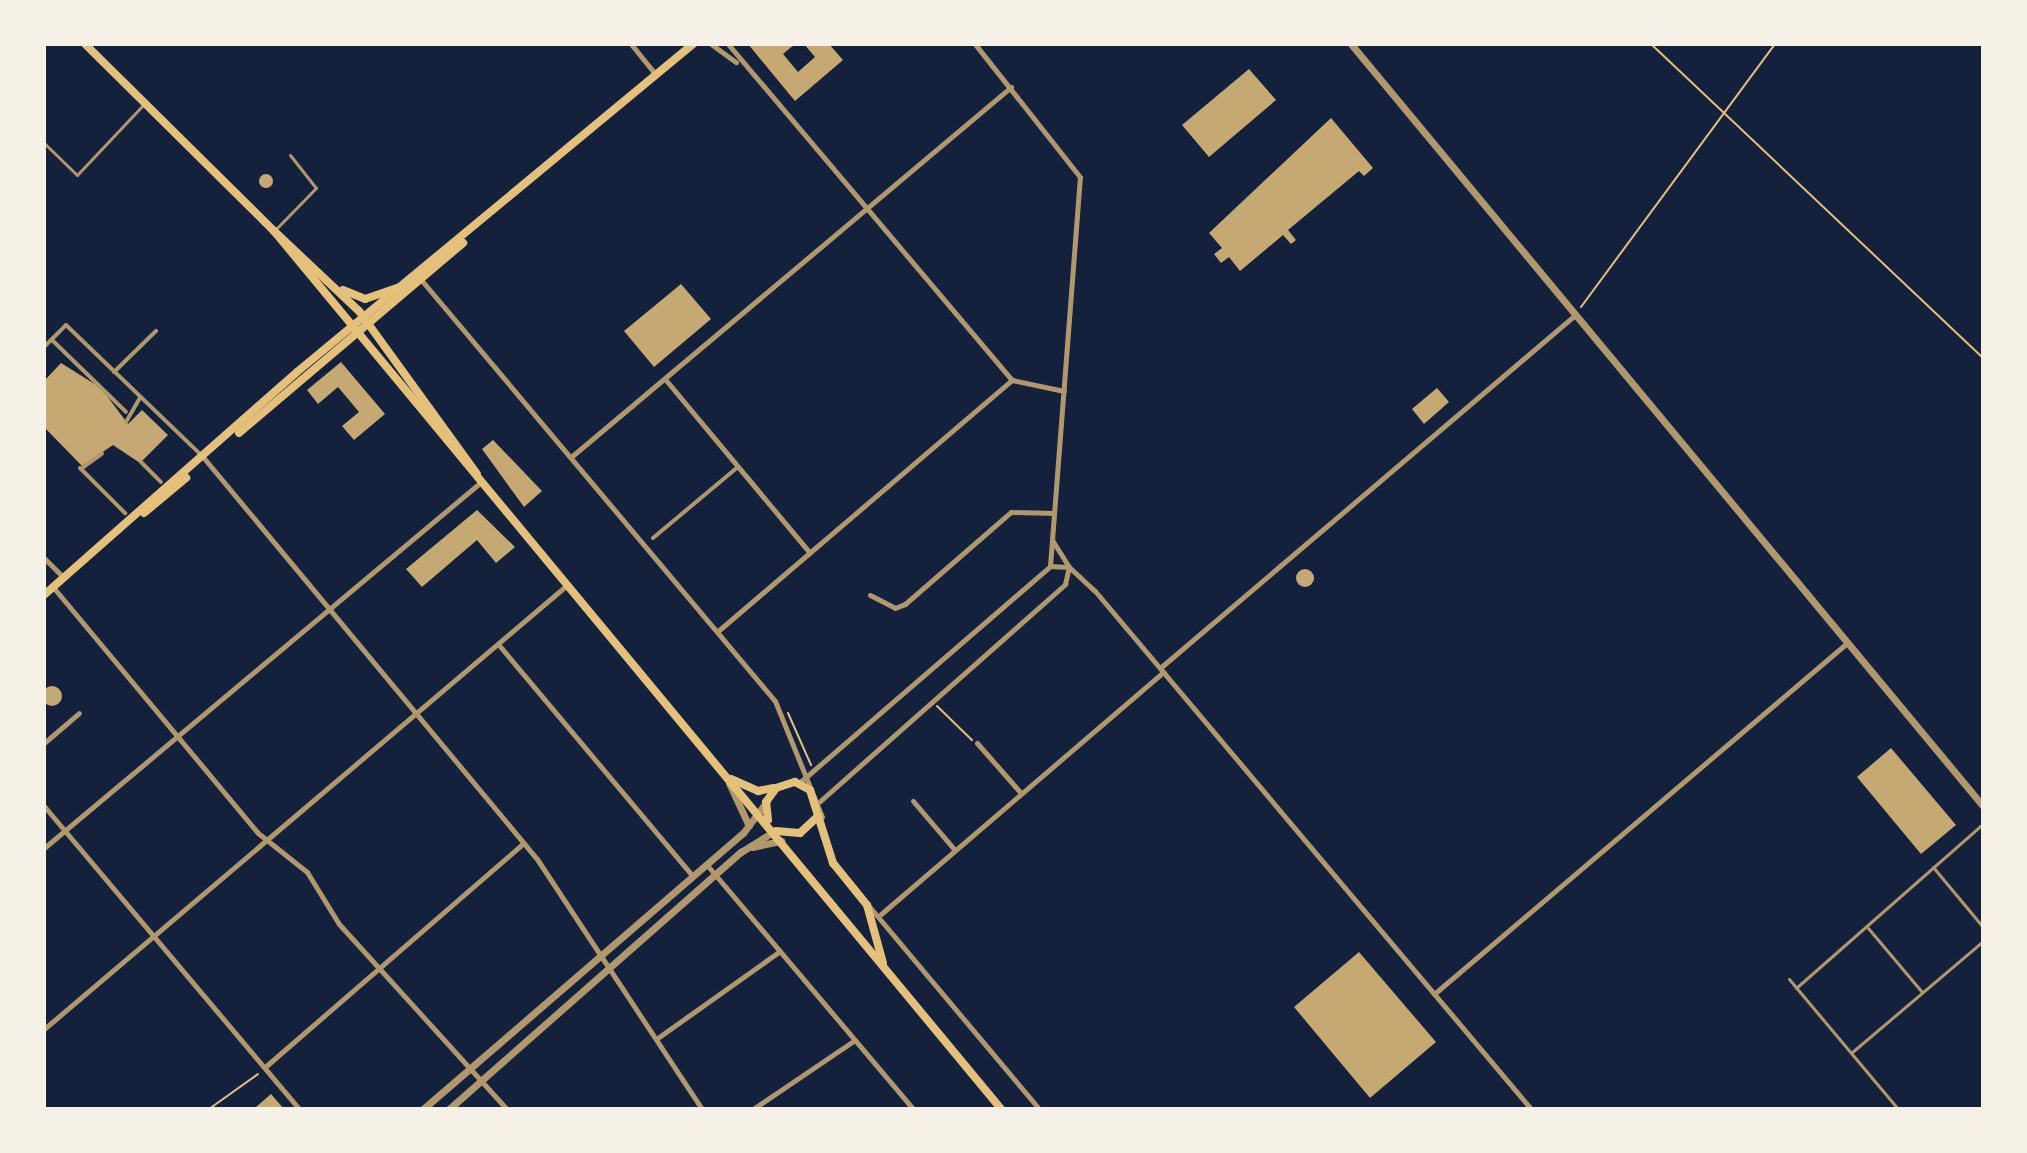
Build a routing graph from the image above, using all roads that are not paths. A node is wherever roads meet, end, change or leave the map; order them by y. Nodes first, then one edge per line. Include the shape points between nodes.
1 (85, 44) edge
2 (631, 44) edge
3 (693, 44) edge
4 (711, 44) edge
5 (728, 44) edge
6 (975, 44) edge
7 (1351, 44) edge
8 (738, 64) junction
9 (656, 76) junction
10 (1011, 87) junction
11 (144, 104) junction
12 (44, 143) edge
13 (290, 155) dead end
14 (864, 207) junction
15 (274, 231) junction
16 (467, 238) junction
17 (412, 282) junction
18 (423, 282) junction
19 (336, 286) junction
20 (1575, 315) junction
21 (367, 323) junction
22 (156, 331) dead end
23 (355, 331) junction
24 (52, 340) junction
25 (44, 347) edge
26 (114, 372) junction
27 (665, 379) junction
28 (1012, 380) junction
29 (1064, 391) junction
30 (141, 397) junction
31 (126, 412) junction
32 (126, 422) dead end
33 (102, 454) dead end
34 (571, 457) junction
35 (205, 459) junction
36 (141, 462) dead end
37 (738, 467) junction
38 (161, 482) dead end
39 (481, 482) junction
40 (125, 513) dead end
41 (1054, 513) junction
42 (653, 538) dead end
43 (1053, 540) junction
44 (810, 553) junction
45 (44, 558) edge
46 (1050, 566) junction
47 (1069, 567) junction
48 (64, 578) junction
49 (568, 585) junction
50 (53, 587) junction
51 (44, 595) edge
52 (870, 595) dead end
53 (331, 611) junction
54 (718, 631) junction
55 (1847, 643) junction
56 (498, 644) junction
57 (1161, 670) junction
58 (417, 712) junction
59 (79, 713) dead end
60 (178, 736) junction
61 (44, 743) edge
62 (977, 743) road end
63 (727, 777) junction
64 (806, 779) junction
65 (776, 788) junction
66 (1020, 792) junction
67 (913, 801) dead end
68 (766, 802) junction
69 (44, 806) edge
70 (1983, 806) edge
71 (818, 809) junction
72 (761, 814) junction
73 (1983, 824) edge
74 (749, 826) junction
75 (772, 827) junction
76 (65, 830) junction
77 (267, 841) junction
78 (524, 843) junction
79 (786, 845) junction
80 (44, 848) edge
81 (954, 849) junction
82 (737, 857) junction
83 (707, 865) junction
84 (838, 867) junction
85 (1933, 867) junction
86 (693, 876) junction
87 (718, 877) junction
88 (867, 905) junction
89 (881, 914) junction
90 (1983, 927) edge
91 (1868, 928) junction
92 (154, 936) junction
93 (1983, 941) edge
94 (780, 951) junction
95 (603, 954) junction
96 (381, 966) junction
97 (613, 968) junction
98 (1789, 979) dead end
99 (896, 984) junction
100 (1796, 988) junction
101 (1922, 992) junction
102 (1434, 994) junction
103 (44, 1029) edge
104 (659, 1037) junction
105 (855, 1040) junction
106 (1851, 1053) junction
107 (469, 1069) junction
108 (262, 1070) junction
109 (481, 1081) junction
110 (299, 1109) edge
111 (423, 1109) edge
112 (449, 1109) edge
113 (507, 1109) edge
114 (702, 1109) edge
115 (753, 1109) edge
116 (913, 1109) edge
117 (1001, 1109) edge
118 (1039, 1109) edge
119 (1531, 1109) edge
120 (1898, 1109) edge

1 - 11 main road
2 - 9 street
3 - 9 main road
4 - 8 street
5 - 8 street
6 - 10 street
7 - 20 street
8 - 14 street
9 - 16 main road
10 - 14 street
10 - 29 street via 1080,177
11 - 12 lane via 77,175
11 - 15 main road
13 - 15 lane via 316,188
14 - 27 street
14 - 28 street
15 - 19 main road
15 - 23 main road
16 - 17 main road
16 - 18 main road
17 - 19 main road via 365,299
17 - 21 main road
18 - 21 main road
18 - 34 street
19 - 21 main road
20 - 55 street
20 - 57 street
21 - 23 main road
21 - 39 main road
22 - 26 street
23 - 35 main road
23 - 39 main road
24 - 25 street
24 - 26 street via 66,325
24 - 31 street
26 - 30 street
27 - 34 street
27 - 37 street
28 - 29 street
28 - 44 street
29 - 41 street
30 - 31 street
30 - 35 street
31 - 32 street
33 - 40 street via 80,468
34 - 54 street
35 - 48 main road
35 - 53 street
36 - 38 street
37 - 42 street
37 - 44 street
39 - 49 main road
39 - 53 street
41 - 43 street
41 - 52 street via 1011,512 905,604 895,608
43 - 46 street
43 - 47 street
44 - 54 street
45 - 48 street
46 - 47 street
46 - 64 street
47 - 57 street
47 - 71 street via 1061,588 932,699
48 - 50 main road
49 - 56 street
49 - 63 main road
50 - 51 main road
50 - 60 street
53 - 58 street
53 - 60 street
54 - 64 street via 775,701 808,764
55 - 70 street
55 - 102 street
56 - 58 street
56 - 86 street
57 - 66 street
57 - 102 street
58 - 77 street
58 - 78 street
59 - 61 street
60 - 76 street
60 - 77 street
62 - 66 street
63 - 65 main road via 748,789
63 - 72 main road
63 - 74 street
64 - 65 main road
64 - 71 street
64 - 71 main road
65 - 68 main road
66 - 81 street
67 - 81 street
68 - 72 street
68 - 75 main road
69 - 76 street
71 - 75 main road via 800,833
71 - 84 main road
71 - 84 street
72 - 74 street
72 - 75 main road
73 - 85 lane
74 - 83 street
75 - 79 main road
75 - 82 street
76 - 80 street
76 - 92 street
77 - 92 street
77 - 96 street via 307,872 339,924
78 - 95 street
78 - 96 street
79 - 82 street via 770,838
79 - 99 main road
81 - 89 street
82 - 87 street
83 - 86 street
83 - 87 street
84 - 88 main road
85 - 90 lane
85 - 91 lane
86 - 95 street
87 - 94 street
87 - 97 street
88 - 89 street
88 - 99 main road via 874,950
89 - 118 street
91 - 100 lane
91 - 101 lane
92 - 103 street
92 - 108 street
93 - 101 lane
94 - 104 street
94 - 105 street
95 - 97 street
95 - 107 street
96 - 107 street
96 - 108 street
97 - 104 street
97 - 109 street
98 - 100 lane
99 - 117 main road
100 - 106 lane
101 - 106 lane
102 - 119 street
104 - 114 street
105 - 115 street
105 - 116 street
106 - 120 lane
107 - 109 street
107 - 111 street
108 - 110 street
109 - 112 street
109 - 113 street

